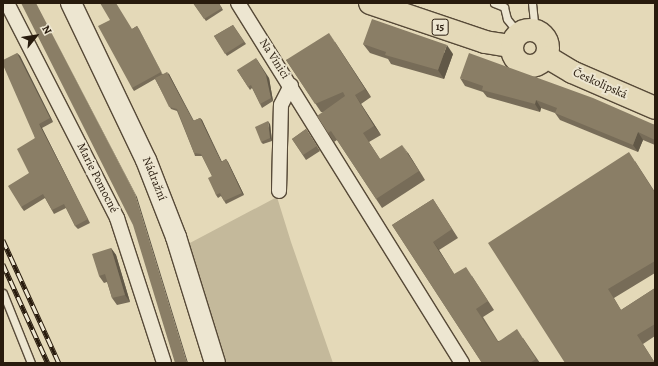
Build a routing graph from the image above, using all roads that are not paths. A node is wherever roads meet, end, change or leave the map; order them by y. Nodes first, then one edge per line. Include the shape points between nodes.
1 (7, 3) edge
2 (71, 3) edge
3 (238, 3) edge
4 (370, 3) edge
5 (494, 3) edge
6 (532, 3) edge
7 (503, 5) edge
8 (522, 37) junction
9 (547, 57) junction
10 (291, 85) junction
11 (655, 108) edge
12 (279, 191) dead end
13 (3, 293) edge
14 (31, 363) edge
15 (164, 363) edge
16 (215, 363) edge
17 (462, 363) edge

1 - 15 street, Marie Pomocné via 117,218
2 - 16 main road, Nádražní via 146,160 176,237
3 - 10 street, Na Vinici
4 - 8 main road, 15 via 485,42
5 - 7 lane
6 - 8 lane
7 - 8 lane via 507,19
8 - 9 main road via 548,43
8 - 9 main road via 514,56 525,65 540,64
9 - 11 main road, Českolipská via 572,72
10 - 12 street, Na Vinici via 281,105
10 - 17 street
13 - 14 lane

